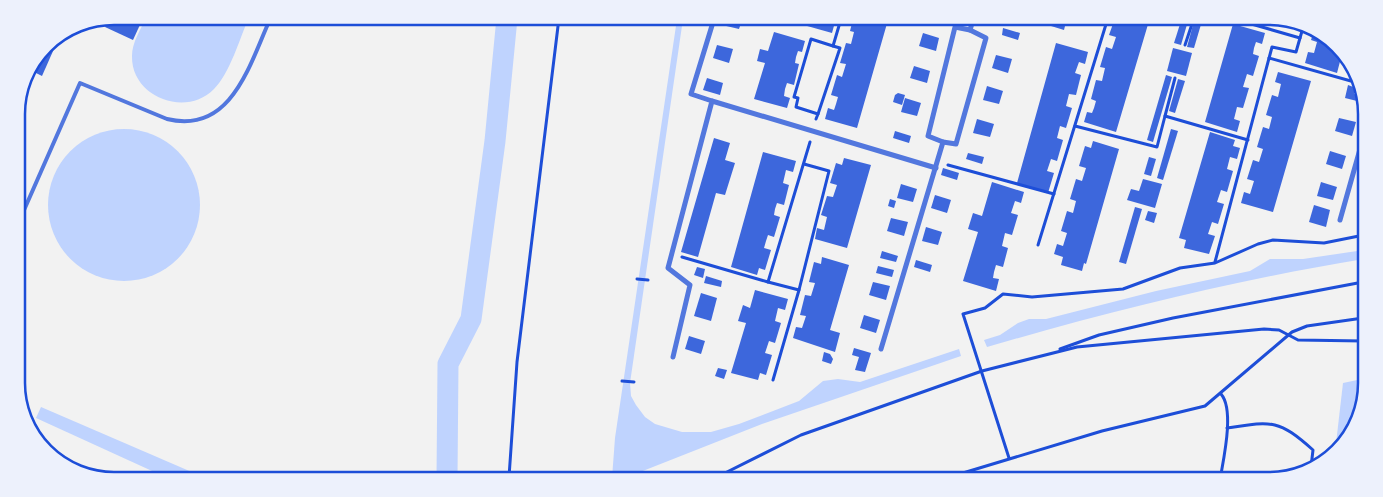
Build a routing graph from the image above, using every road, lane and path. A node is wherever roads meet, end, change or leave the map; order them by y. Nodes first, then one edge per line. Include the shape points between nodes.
1 (267, 25) edge
2 (558, 25) edge
3 (712, 25) edge
4 (839, 25) edge
5 (972, 25) edge
6 (1105, 25) edge
7 (1192, 25) edge
8 (1255, 25) edge
9 (970, 30) junction
10 (1302, 32) edge
11 (1300, 38) junction
12 (1185, 45) dead end
13 (832, 46) junction
14 (1269, 58) junction
15 (1175, 78) dead end
16 (1351, 81) edge
17 (712, 101) junction
18 (818, 114) junction
19 (1165, 116) junction
20 (1074, 126) junction
21 (813, 131) junction
22 (1248, 140) junction
23 (943, 142) junction
24 (1358, 156) edge
25 (803, 164) junction
26 (937, 165) junction
27 (1054, 194) junction
28 (25, 208) edge
29 (1340, 220) dead end
30 (1358, 236) edge
31 (1038, 245) dead end
32 (672, 254) junction
33 (1215, 263) junction
34 (637, 279) dead end
35 (648, 280) dead end
36 (768, 282) junction
37 (1358, 283) edge
38 (800, 290) junction
39 (1358, 319) edge
40 (1287, 335) junction
41 (1358, 341) edge
42 (881, 349) dead end
43 (1052, 353) junction
44 (672, 357) dead end
45 (982, 371) junction
46 (773, 380) dead end
47 (622, 381) dead end
48 (634, 382) dead end
49 (1221, 394) junction
50 (1228, 428) junction
51 (1009, 458) junction
52 (1312, 461) edge
53 (510, 472) edge
54 (726, 472) edge
55 (965, 472) edge
56 (1221, 472) edge

1 - 28 lane via 232,98 215,114 197,121 167,119 80,83
2 - 53 path via 517,362
3 - 17 street via 691,94
4 - 13 path
5 - 9 street
6 - 20 path
7 - 12 path
8 - 11 path
9 - 23 street via 986,38 956,144
9 - 23 street via 955,28 928,136
10 - 11 path
11 - 14 path via 1296,52 1272,47
13 - 18 path via 840,48
13 - 18 path via 811,39 794,97 798,98 796,108
14 - 16 path
14 - 22 path
15 - 19 path
17 - 21 street
17 - 32 street
18 - 21 path
19 - 20 path via 1157,147
19 - 22 path
20 - 27 path
21 - 25 path
21 - 26 street
22 - 33 path
23 - 26 street
24 - 29 street
25 - 36 path
25 - 38 path via 829,171
26 - 27 path
26 - 42 street
27 - 31 path
30 - 33 path via 1324,243 1273,240
32 - 36 path
32 - 44 street via 668,268 690,285
33 - 45 path via 1180,268 1123,289 1032,297 1003,294 985,308 963,314
34 - 35 path
36 - 38 path
37 - 43 path via 1129,328 1068,345
38 - 46 path
39 - 40 path via 1307,326
40 - 41 path via 1298,340
40 - 43 path via 1277,329 1254,329 1077,347
40 - 49 path
43 - 45 path
45 - 51 path
45 - 54 path via 801,435
47 - 48 path
49 - 50 path via 1225,401
49 - 51 path via 1200,408 1102,431
50 - 52 path via 1262,423 1283,426 1313,450
50 - 56 path
51 - 55 path

